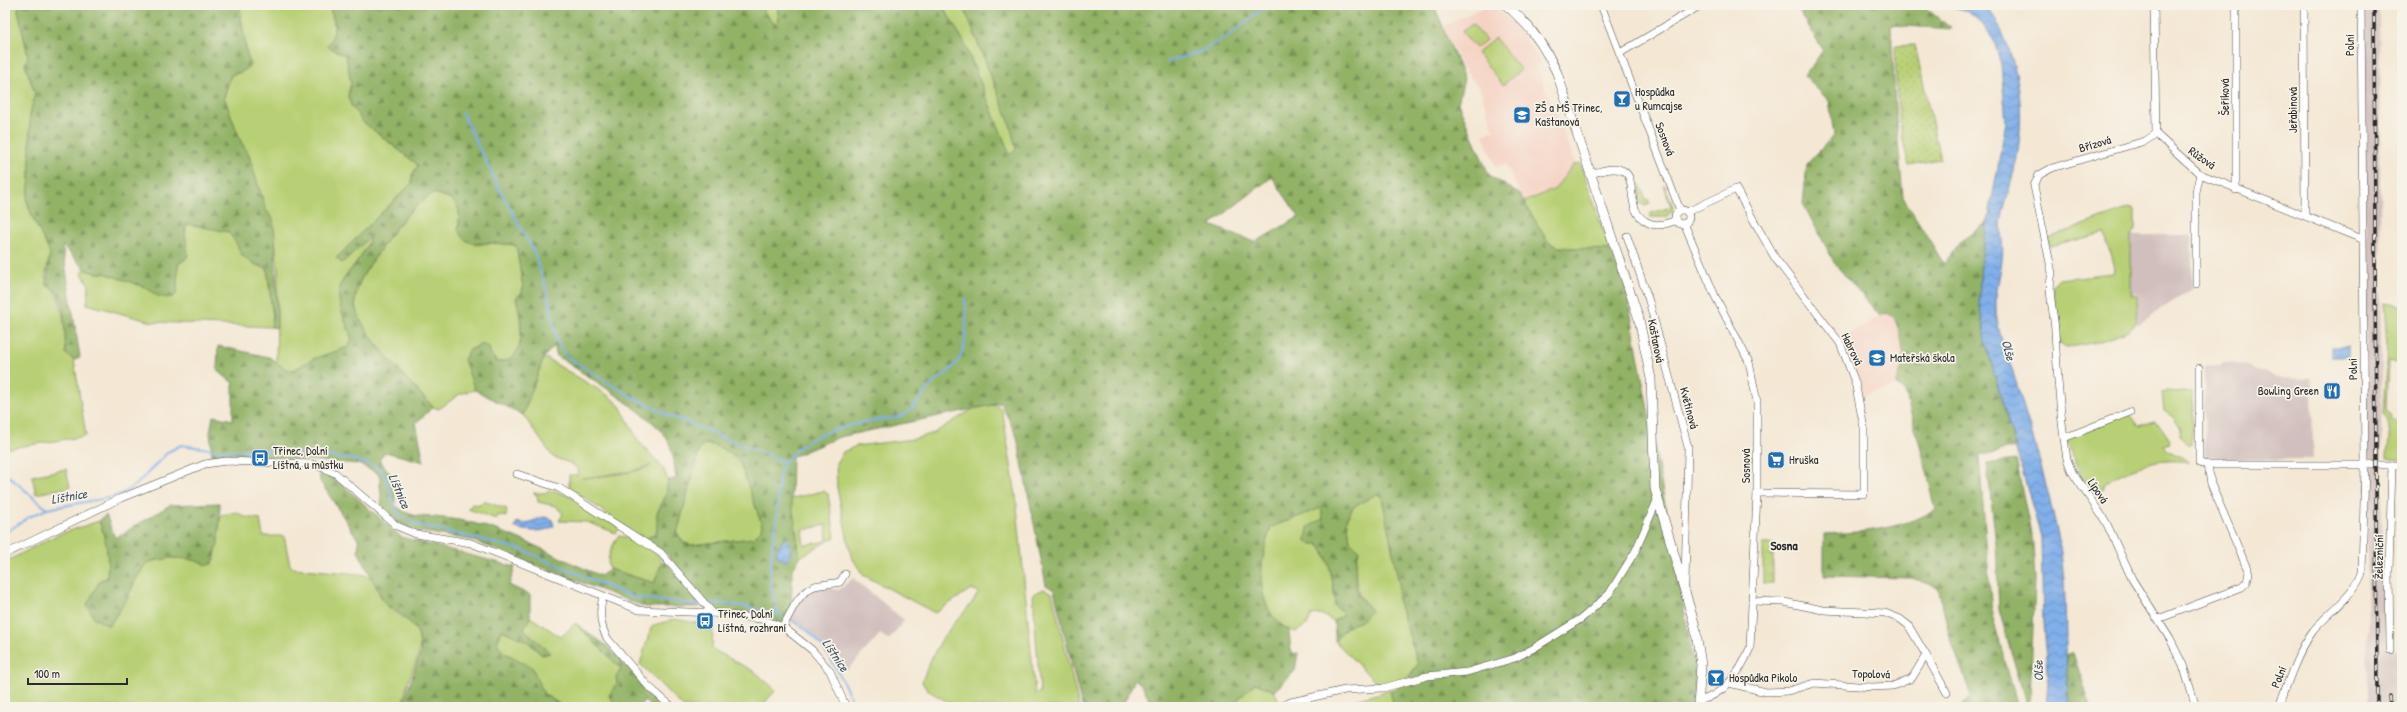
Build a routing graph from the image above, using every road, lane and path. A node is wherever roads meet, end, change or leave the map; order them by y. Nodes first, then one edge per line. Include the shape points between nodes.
1 (1506, 5) edge
2 (1601, 5) edge
3 (1701, 5) edge
4 (2154, 5) edge
5 (2236, 5) edge
6 (2304, 5) edge
7 (2361, 5) edge
8 (1620, 53) junction
9 (2156, 134) junction
10 (1592, 174) junction
11 (2200, 174) junction
12 (2039, 175) joint
13 (2236, 190) junction
14 (1684, 211) junction
15 (2305, 215) junction
16 (1676, 220) junction
17 (1684, 223) junction
18 (1627, 236) dead end
19 (2362, 239) junction
20 (2196, 284) dead end
21 (2199, 368) dead end
22 (2130, 412) dead end
23 (2064, 438) junction
24 (2208, 465) junction
25 (2365, 465) junction
26 (2392, 465) junction
27 (2402, 465) edge
28 (517, 474) dead end
29 (1757, 493) junction
30 (1658, 498) junction
31 (5, 554) edge
32 (845, 574) dead end
33 (1685, 591) junction
34 (603, 597) junction
35 (1752, 601) junction
36 (713, 613) junction
37 (2158, 619) junction
38 (783, 627) junction
39 (2390, 650) dead end
40 (1926, 655) junction
41 (1729, 683) junction
42 (1947, 693) dead end
43 (1698, 704) edge
44 (672, 707) edge
45 (846, 707) edge
46 (1280, 707) edge
47 (2196, 707) edge
48 (2279, 707) edge

1 - 10 street, Kaštanová via 1535,33 1546,49 1557,73
2 - 8 street, Sosnová
3 - 8 street
4 - 9 street
5 - 13 street, Šeříková
6 - 15 street, Jeřabinová
7 - 19 street, Polní
8 - 14 street, Sosnová
9 - 11 street, Růžová
9 - 12 street, Břízová via 2145,141 2052,168
10 - 16 street via 1611,168 1622,170 1631,180 1633,206 1640,217 1657,225
10 - 30 street, Kaštanová via 1639,319 1651,379 1655,489
11 - 13 street, Růžová
11 - 20 street via 2196,192
12 - 23 street, Lípová via 2034,186 2052,273 2049,283
13 - 15 street, Růžová
14 - 16 street
14 - 17 street via 1688,217
14 - 29 street, Habrová via 1736,189 1775,258 1840,343 1855,382 1864,428 1864,494
15 - 19 street, Růžová
16 - 17 street via 1680,224
17 - 29 street, Sosnová via 1715,296 1749,362 1757,402
18 - 33 street, Květinová via 1649,301 1688,447
19 - 25 street, Polní
21 - 24 street via 2199,463
22 - 23 street
23 - 37 street, Lípová via 2072,472 2106,522 2132,579
24 - 25 street
24 - 37 street via 2211,484 2249,573 2247,582 2242,587
25 - 26 street
25 - 48 street, Polní via 2362,573 2357,586 2334,607 2312,633 2291,674
26 - 27 street
26 - 39 street, Železniční
28 - 36 street via 559,488 661,553
29 - 35 street, Sosnová
30 - 33 street, Kaštanová
30 - 46 street via 1636,550 1608,594 1582,618 1534,648 1509,660 1467,672 1427,676 1384,688 1345,690 1291,702
31 - 34 street via 121,498 205,464 255,461 312,464 335,473 407,532 471,543
32 - 38 street via 840,582 808,590 792,610
33 - 43 street, Kaštanová via 1695,626 1701,665
34 - 36 street via 639,610
34 - 44 street via 601,614 607,638 648,686
35 - 40 street via 1784,602 1823,610 1885,613 1900,619 1908,626
35 - 41 street, Sosnová via 1750,648 1744,663
36 - 38 street via 761,619
37 - 47 street, Lípová via 2183,665
38 - 45 street via 812,650 830,671
40 - 41 street, Topolová via 1912,678 1893,686 1814,683 1788,691 1766,692
40 - 42 street
41 - 43 street, Sosnová

